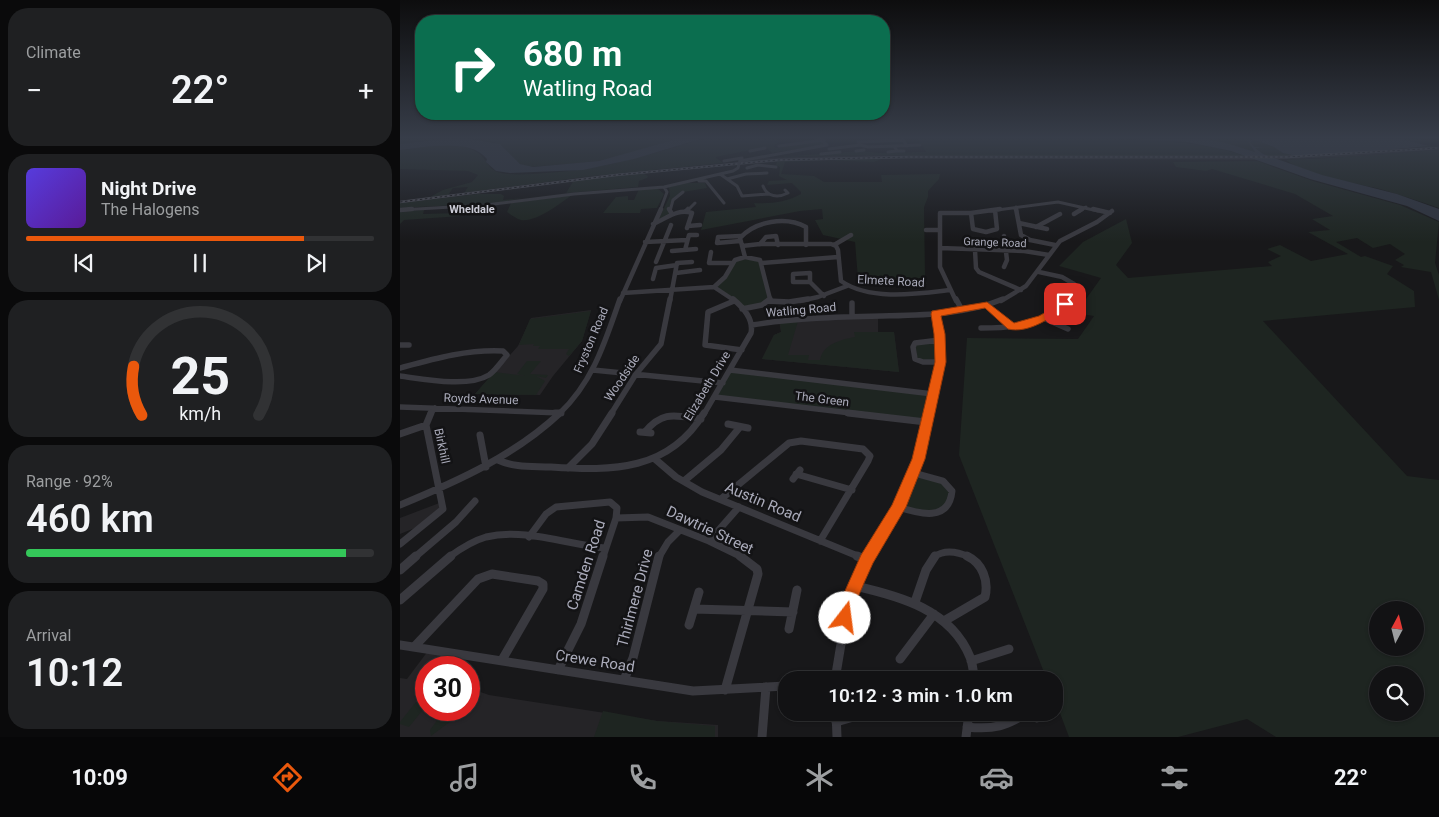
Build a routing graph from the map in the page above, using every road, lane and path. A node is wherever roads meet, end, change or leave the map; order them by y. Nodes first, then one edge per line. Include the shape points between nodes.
1 (762, 173) edge
2 (767, 173) edge
3 (720, 174) joint
4 (726, 179) junction
5 (682, 182) junction
6 (664, 186) junction
7 (785, 190) dead end
8 (683, 192) dead end
9 (769, 194) junction
10 (1063, 202) junction
11 (695, 203) dead end
12 (724, 203) dead end
13 (486, 205) junction
14 (1030, 205) junction
15 (1016, 207) junction
16 (1086, 207) junction
17 (1040, 208) dead end
18 (1055, 208) dead end
19 (400, 210) edge
20 (476, 210) dead end
21 (483, 210) junction
22 (491, 210) dead end
23 (995, 210) junction
24 (686, 211) junction
25 (971, 213) junction
26 (672, 214) junction
27 (1060, 214) dead end
28 (1074, 214) dead end
29 (1019, 223) junction
30 (653, 224) junction
31 (700, 225) dead end
32 (672, 226) dead end
33 (1036, 227) junction
34 (1046, 229) dead end
35 (926, 230) dead end
36 (940, 230) junction
37 (697, 235) dead end
38 (851, 235) dead end
39 (718, 236) dead end
40 (1004, 236) dead end
41 (687, 240) junction
42 (665, 241) junction
43 (741, 241) junction
44 (645, 242) junction
45 (760, 244) junction
46 (778, 244) junction
47 (834, 244) junction
48 (806, 245) junction
49 (1055, 245) junction
50 (940, 248) junction
51 (696, 249) dead end
52 (685, 250) junction
53 (975, 250) junction
54 (672, 251) dead end
55 (1007, 251) junction
56 (709, 253) dead end
57 (1049, 255) junction
58 (745, 257) junction
59 (838, 257) junction
60 (659, 259) dead end
61 (692, 262) dead end
62 (732, 263) junction
63 (762, 263) junction
64 (677, 264) junction
65 (1004, 267) dead end
66 (700, 270) dead end
67 (1039, 272) junction
68 (676, 273) junction
69 (653, 279) dead end
70 (810, 282) dead end
71 (847, 286) junction
72 (714, 287) junction
73 (672, 289) junction
74 (950, 290) junction
75 (1021, 290) junction
76 (623, 293) junction
77 (824, 296) junction
78 (734, 301) junction
79 (768, 301) junction
80 (852, 303) dead end
81 (987, 305) junction
82 (742, 310) junction
83 (962, 310) junction
84 (936, 314) junction
85 (852, 316) junction
86 (1043, 318) junction
87 (752, 325) junction
88 (1012, 327) junction
89 (981, 328) dead end
90 (1068, 329) dead end
91 (940, 340) junction
92 (400, 345) edge
93 (409, 345) dead end
94 (742, 350) junction
95 (940, 362) junction
96 (400, 368) edge
97 (593, 370) junction
98 (730, 370) junction
99 (636, 374) junction
100 (400, 376) edge
101 (723, 384) junction
102 (933, 394) junction
103 (715, 397) junction
104 (400, 407) edge
105 (435, 408) junction
106 (561, 413) junction
107 (701, 419) junction
108 (926, 422) junction
109 (728, 424) dead end
110 (426, 425) junction
111 (645, 432) dead end
112 (400, 434) edge
113 (480, 435) dead end
114 (655, 459) junction
115 (498, 460) junction
116 (486, 467) junction
117 (568, 468) junction
118 (914, 473) junction
119 (796, 475) dead end
120 (684, 481) junction
121 (440, 490) junction
122 (852, 490) junction
123 (721, 500) junction
124 (475, 501) dead end
125 (400, 505) edge
126 (739, 507) junction
127 (898, 507) junction
128 (616, 518) junction
129 (680, 530) junction
130 (530, 537) junction
131 (708, 541) junction
132 (820, 541) junction
133 (400, 544) edge
134 (604, 548) junction
135 (867, 560) junction
136 (400, 570) edge
137 (855, 586) junction
138 (798, 590) dead end
139 (699, 592) dead end
140 (400, 600) edge
141 (915, 602) junction
142 (694, 609) junction
143 (748, 609) junction
144 (793, 612) junction
145 (934, 614) junction
146 (944, 621) junction
147 (689, 625) dead end
148 (789, 629) dead end
149 (400, 644) edge
150 (414, 646) junction
151 (1009, 648) dead end
152 (900, 659) dead end
153 (502, 660) junction
154 (971, 661) junction
155 (558, 670) junction
156 (837, 671) edge
157 (973, 671) edge
158 (624, 680) junction
159 (778, 686) edge
160 (766, 687) junction
161 (725, 690) junction
162 (836, 721) edge
163 (1016, 721) edge
164 (966, 732) edge
165 (762, 737) edge
166 (837, 737) edge

1 - 4 street
2 - 9 street via 764,189
3 - 4 street
3 - 5 street
4 - 9 street via 736,185 742,196
5 - 6 street
5 - 12 street via 706,181
6 - 13 street
6 - 30 street, Fryston Road via 667,194
7 - 9 street via 788,193 785,196
8 - 26 street via 670,204
10 - 14 street
10 - 16 street
10 - 18 street
11 - 24 street
13 - 19 street
13 - 21 street
14 - 15 street
14 - 17 street
15 - 23 street
15 - 29 street
16 - 28 street
16 - 49 street, Watling Road via 1111,212
20 - 21 street
21 - 22 street
23 - 25 street
23 - 25 street via 997,227 990,232 973,229
24 - 26 street
24 - 31 street via 692,214 688,227
25 - 36 street via 940,213
26 - 30 street
27 - 33 street
29 - 33 street
29 - 49 street via 1023,238
30 - 44 street, Fryston Road
32 - 42 street
33 - 34 street
35 - 36 street
36 - 50 street
37 - 41 street via 689,235
38 - 47 street
39 - 43 street
40 - 55 street
41 - 42 street
41 - 52 street
42 - 44 street
42 - 60 street
43 - 45 street
43 - 48 street via 751,228 792,221 806,228
43 - 58 street
44 - 76 street, Fryston Road
45 - 46 street
45 - 46 street via 766,236 774,235
46 - 48 street
47 - 48 street
47 - 59 street, Elmete Road
49 - 57 street, Watling Road
50 - 53 street, Grange Road
50 - 74 street via 940,267
51 - 52 street
52 - 54 street
53 - 55 street, Grange Road
53 - 75 street via 979,272
55 - 57 street, Grange Road
55 - 65 street
56 - 62 street via 709,263
57 - 67 street, Watling Road
58 - 62 street
58 - 63 street
59 - 63 street
59 - 71 street, Elmete Road via 840,278
61 - 64 street
62 - 72 street via 725,277
63 - 79 street via 770,296
64 - 68 street, Woodside
64 - 69 street via 656,268
66 - 68 street
67 - 75 street, Watling Road
67 - 86 street via 1068,279 1075,286 1065,304
68 - 73 street, Woodside
70 - 77 street
71 - 74 street, Elmete Road via 862,292 930,293
71 - 77 street
72 - 73 street
72 - 78 street
73 - 76 street
73 - 99 street, Woodside via 660,344
74 - 83 street
75 - 81 street, Watling Road
76 - 97 street, Fryston Road
77 - 79 street via 798,302
78 - 82 street
78 - 94 street via 708,312 704,340 705,345 711,347
79 - 82 street
80 - 85 street, Watling Road
81 - 83 street, Watling Road
81 - 88 street
82 - 87 street
83 - 84 street, Watling Road
84 - 85 street, Watling Road
84 - 91 street
85 - 87 street, Watling Road
86 - 88 street
86 - 90 street
87 - 94 street, Elizabeth Drive
88 - 89 street
91 - 95 street
91 - 95 street via 921,341 913,347 914,359 918,362
92 - 93 street
94 - 98 street, Elizabeth Drive
95 - 102 street
96 - 100 street via 480,352 499,350 507,355 491,373 478,379 429,380
97 - 99 street
97 - 106 street, Fryston Road
98 - 101 street, Elizabeth Drive
98 - 102 street, The Green
99 - 101 street
99 - 117 street, Woodside via 601,431
101 - 103 street, Elizabeth Drive
102 - 108 street
103 - 107 street, Elizabeth Drive
103 - 108 street, The Green
104 - 105 street, Royds Avenue
105 - 106 street, Royds Avenue
105 - 110 street, Birkhill
106 - 115 street, Fryston Road via 527,442
107 - 111 street via 662,416
107 - 114 street, Elizabeth Drive via 685,440
108 - 118 street
109 - 120 street via 744,427
110 - 112 street
110 - 121 street, Birkhill
113 - 116 street
114 - 117 street, Elizabeth Drive via 620,469
114 - 120 street, Austin Road
115 - 116 street, Fryston Road
115 - 117 street, Elizabeth Drive via 505,464
116 - 121 street, Fryston Road
118 - 127 street
118 - 127 street via 943,481 952,491 951,501 938,512 914,512
119 - 122 street
120 - 123 street, Austin Road
121 - 125 street, Fryston Road
121 - 133 street, Birkhill via 443,509
122 - 123 street via 868,461 868,452 857,447 801,441 788,443
122 - 132 street
123 - 126 street, Austin Road
124 - 136 street via 456,522
126 - 131 street
126 - 132 street, Austin Road
127 - 135 street
128 - 129 street, Dawtrie Street via 648,517
128 - 130 street, Camden Road via 617,508 610,502 556,507 546,514
128 - 134 street, Camden Road
129 - 131 street, Dawtrie Street
129 - 158 street, Thirlmere Drive via 660,553 633,658
130 - 134 street
130 - 140 street via 497,535 466,546
131 - 143 street, Dawtrie Street via 746,559 757,569
132 - 135 street, Austin Road
134 - 155 street, Camden Road via 581,624
135 - 137 street
137 - 141 street
137 - 156 street via 848,602
138 - 144 street
139 - 142 street
141 - 145 street
141 - 146 street via 936,555 945,552 974,560 984,575 985,597
142 - 143 street
142 - 147 street
143 - 144 street
143 - 161 street, Dawtrie Street
144 - 148 street
145 - 146 street
145 - 152 street
146 - 154 street
149 - 150 street, Crewe Road
150 - 153 street, Crewe Road
150 - 153 street via 478,579 492,574 538,581 543,584 543,589
151 - 154 street
153 - 155 street, Crewe Road
154 - 157 street
155 - 158 street, Crewe Road
158 - 161 street, Crewe Road via 693,690
159 - 160 street, Crewe Road
160 - 161 street, Crewe Road
160 - 165 street
162 - 166 street
163 - 164 street via 995,729

